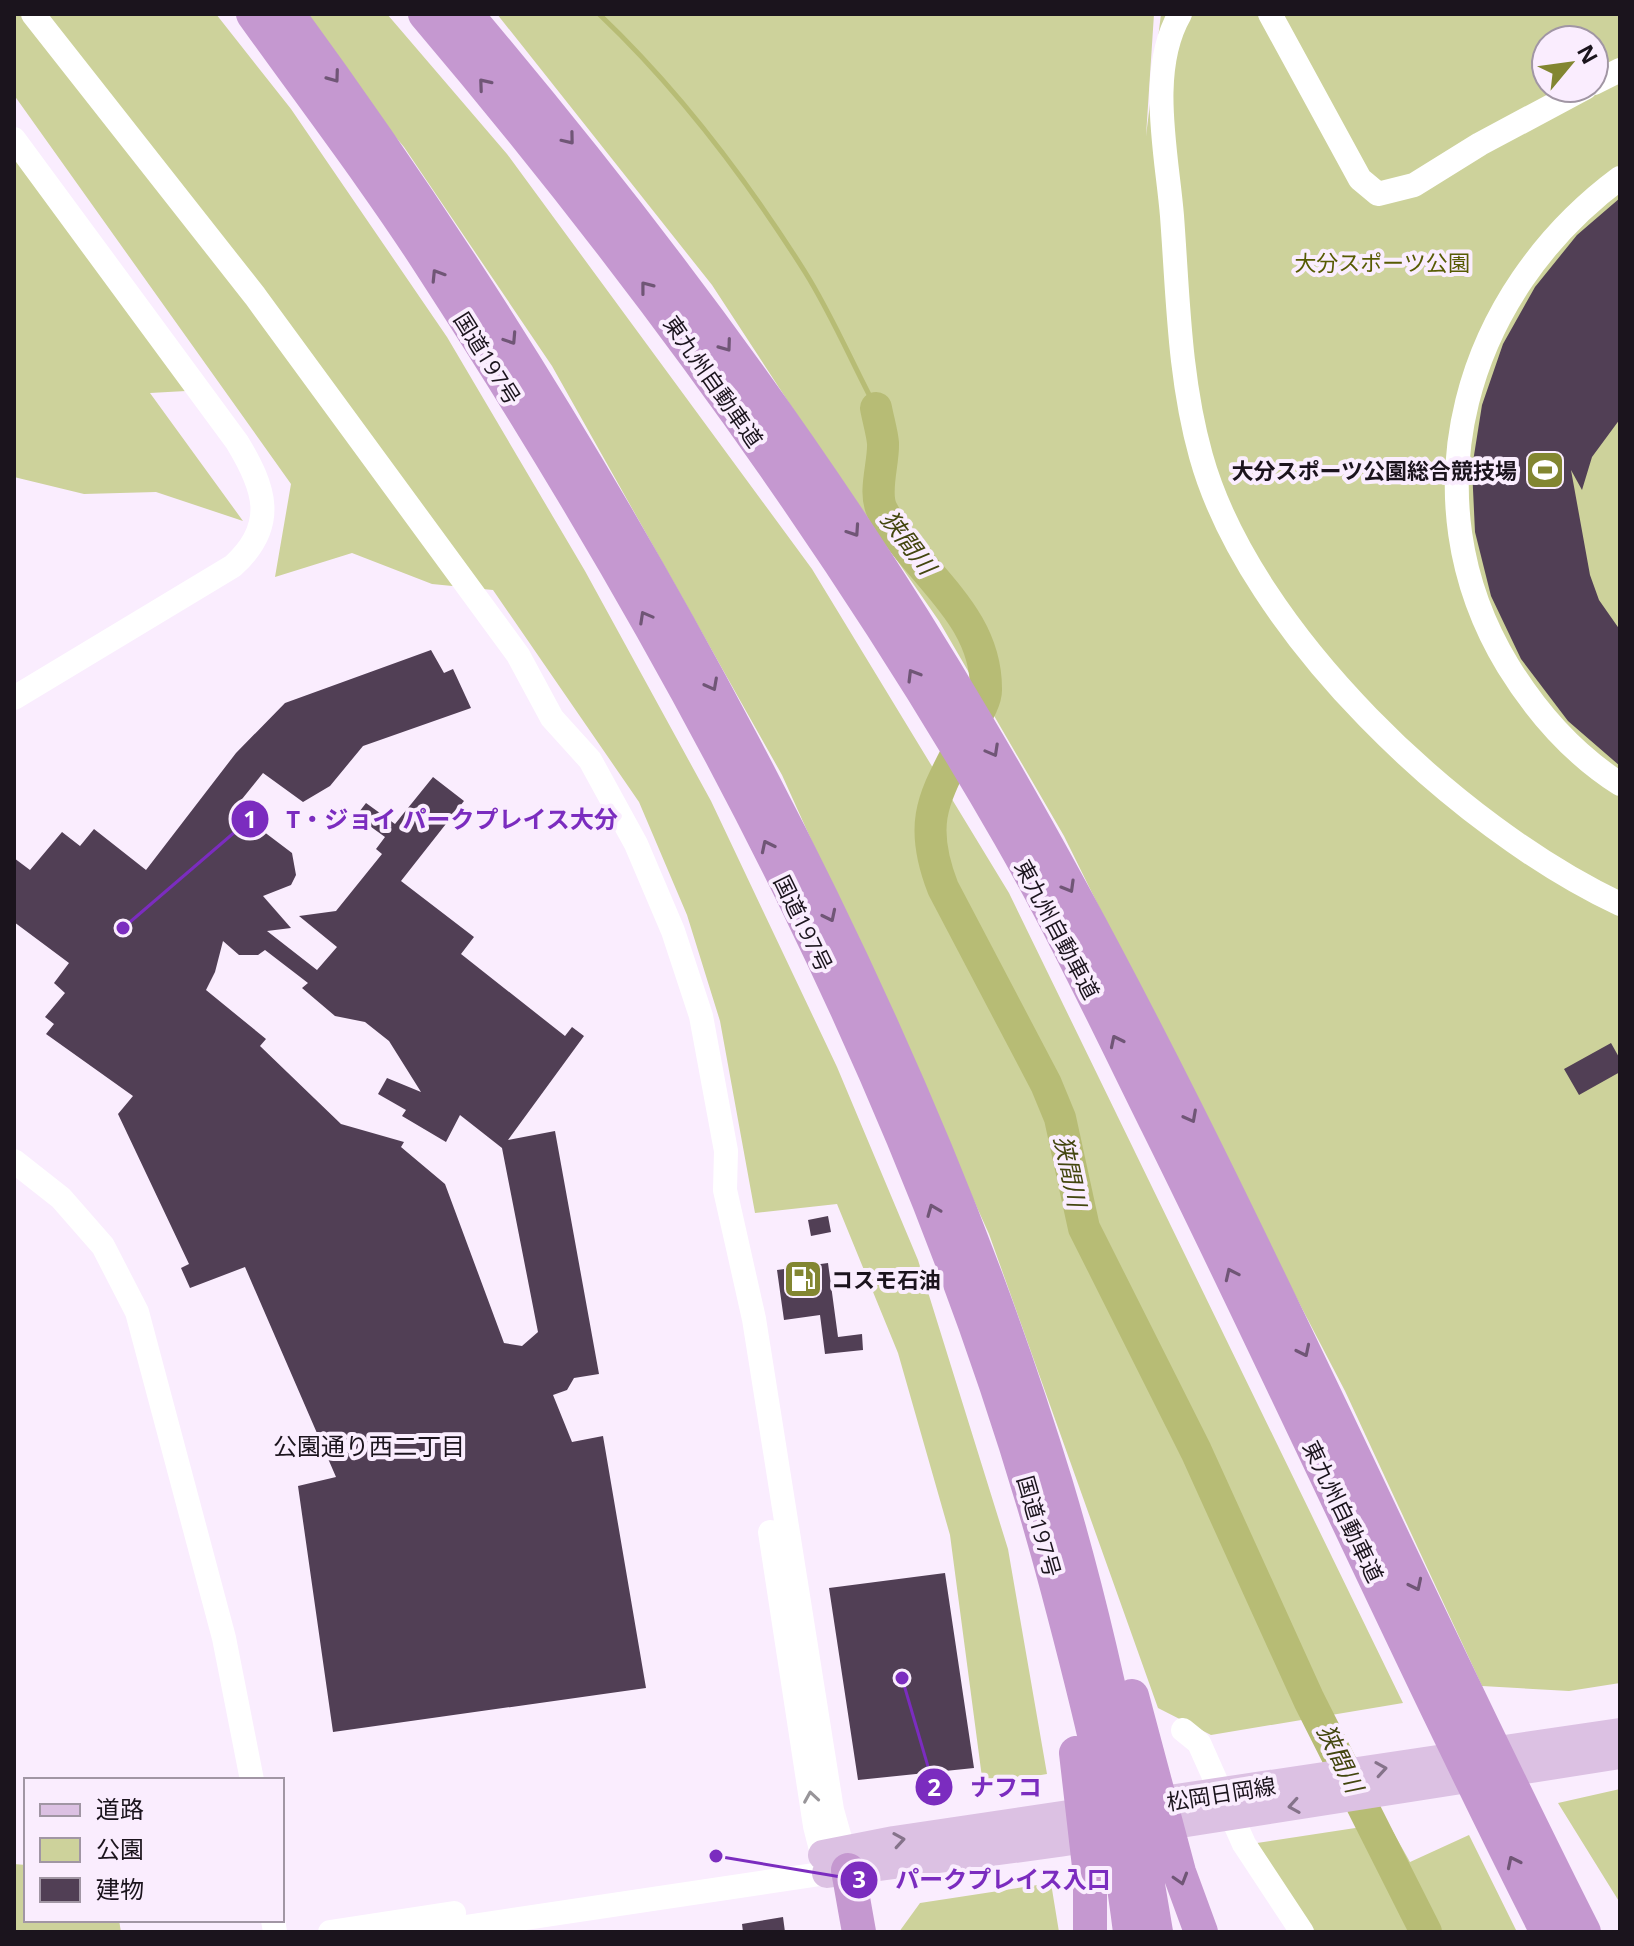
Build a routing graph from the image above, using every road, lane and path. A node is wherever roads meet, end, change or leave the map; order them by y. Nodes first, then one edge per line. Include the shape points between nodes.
1 (33, 14) edge
2 (253, 14) edge
3 (288, 14) edge
4 (425, 14) edge
5 (466, 14) edge
6 (1180, 14) edge
7 (1270, 14) edge
8 (1555, 104) edge
9 (14, 139) edge
10 (1620, 178) edge
11 (800, 477) junction
12 (14, 698) edge
13 (1620, 784) edge
14 (1021, 829) junction
15 (1620, 904) edge
16 (14, 1161) edge
17 (950, 1251) junction
18 (1056, 1485) junction
19 (1469, 1695) junction
20 (1164, 1727) junction
21 (1620, 1733) edge
22 (1620, 1754) edge
23 (252, 1778) edge
24 (1057, 1830) junction
25 (835, 1862) junction
26 (330, 1932) edge
27 (432, 1932) edge
28 (836, 1932) edge
29 (859, 1932) edge
30 (1090, 1932) edge
31 (1130, 1932) edge
32 (1156, 1932) edge
33 (1201, 1932) edge
34 (1302, 1932) edge
35 (1547, 1932) edge
36 (1584, 1932) edge
37 (1606, 1932) edge

1 - 25 street via 255,296 454,568 516,673 552,718 629,866 669,965 725,1190 772,1551
17 -> 2 highway, 国道197号 via 841,999 764,838 630,591 432,266
3 -> 18 highway, 国道197号 via 368,124 553,403 658,582 773,801 918,1106 979,1255
11 -> 4 highway, 東九州自動車道
5 -> 11 highway, 東九州自動車道 via 621,206
6 - 15 street via 1167,48 1163,104 1184,370 1201,456 1224,519 1299,638 1403,752 1508,840
7 - 8 street via 1360,179 1378,194 1414,185
9 - 12 street via 237,442 256,474 263,502 254,544 233,566
10 - 13 street via 1559,231 1516,287 1491,332 1465,409 1456,493 1470,584 1501,655 1555,731
11 - 14 highway, 東九州自動車道 via 893,642
14 -> 19 highway, 東九州自動車道 via 1203,1141
35 -> 14 highway, 東九州自動車道
16 - 23 street via 61,1198 103,1246 137,1312 224,1638
17 - 30 highway via 969,1343 1025,1528 1061,1673 1081,1780
17 - 31 highway, 国道197号 via 1028,1481 1075,1653
18 - 20 highway via 1105,1605
18 - 32 highway, 国道197号 via 1116,1716
19 - 36 highway, 東九州自動車道
19 - 37 highway
20 -> 33 highway via 1179,1872
20 - 34 street via 1199,1743 1244,1844
24 -> 21 main road, 松岡日岡線
22 -> 24 main road, 松岡日岡線
24 - 25 main road, 松岡日岡線
25 - 26 street
25 - 27 street
25 - 28 highway
25 - 29 highway

